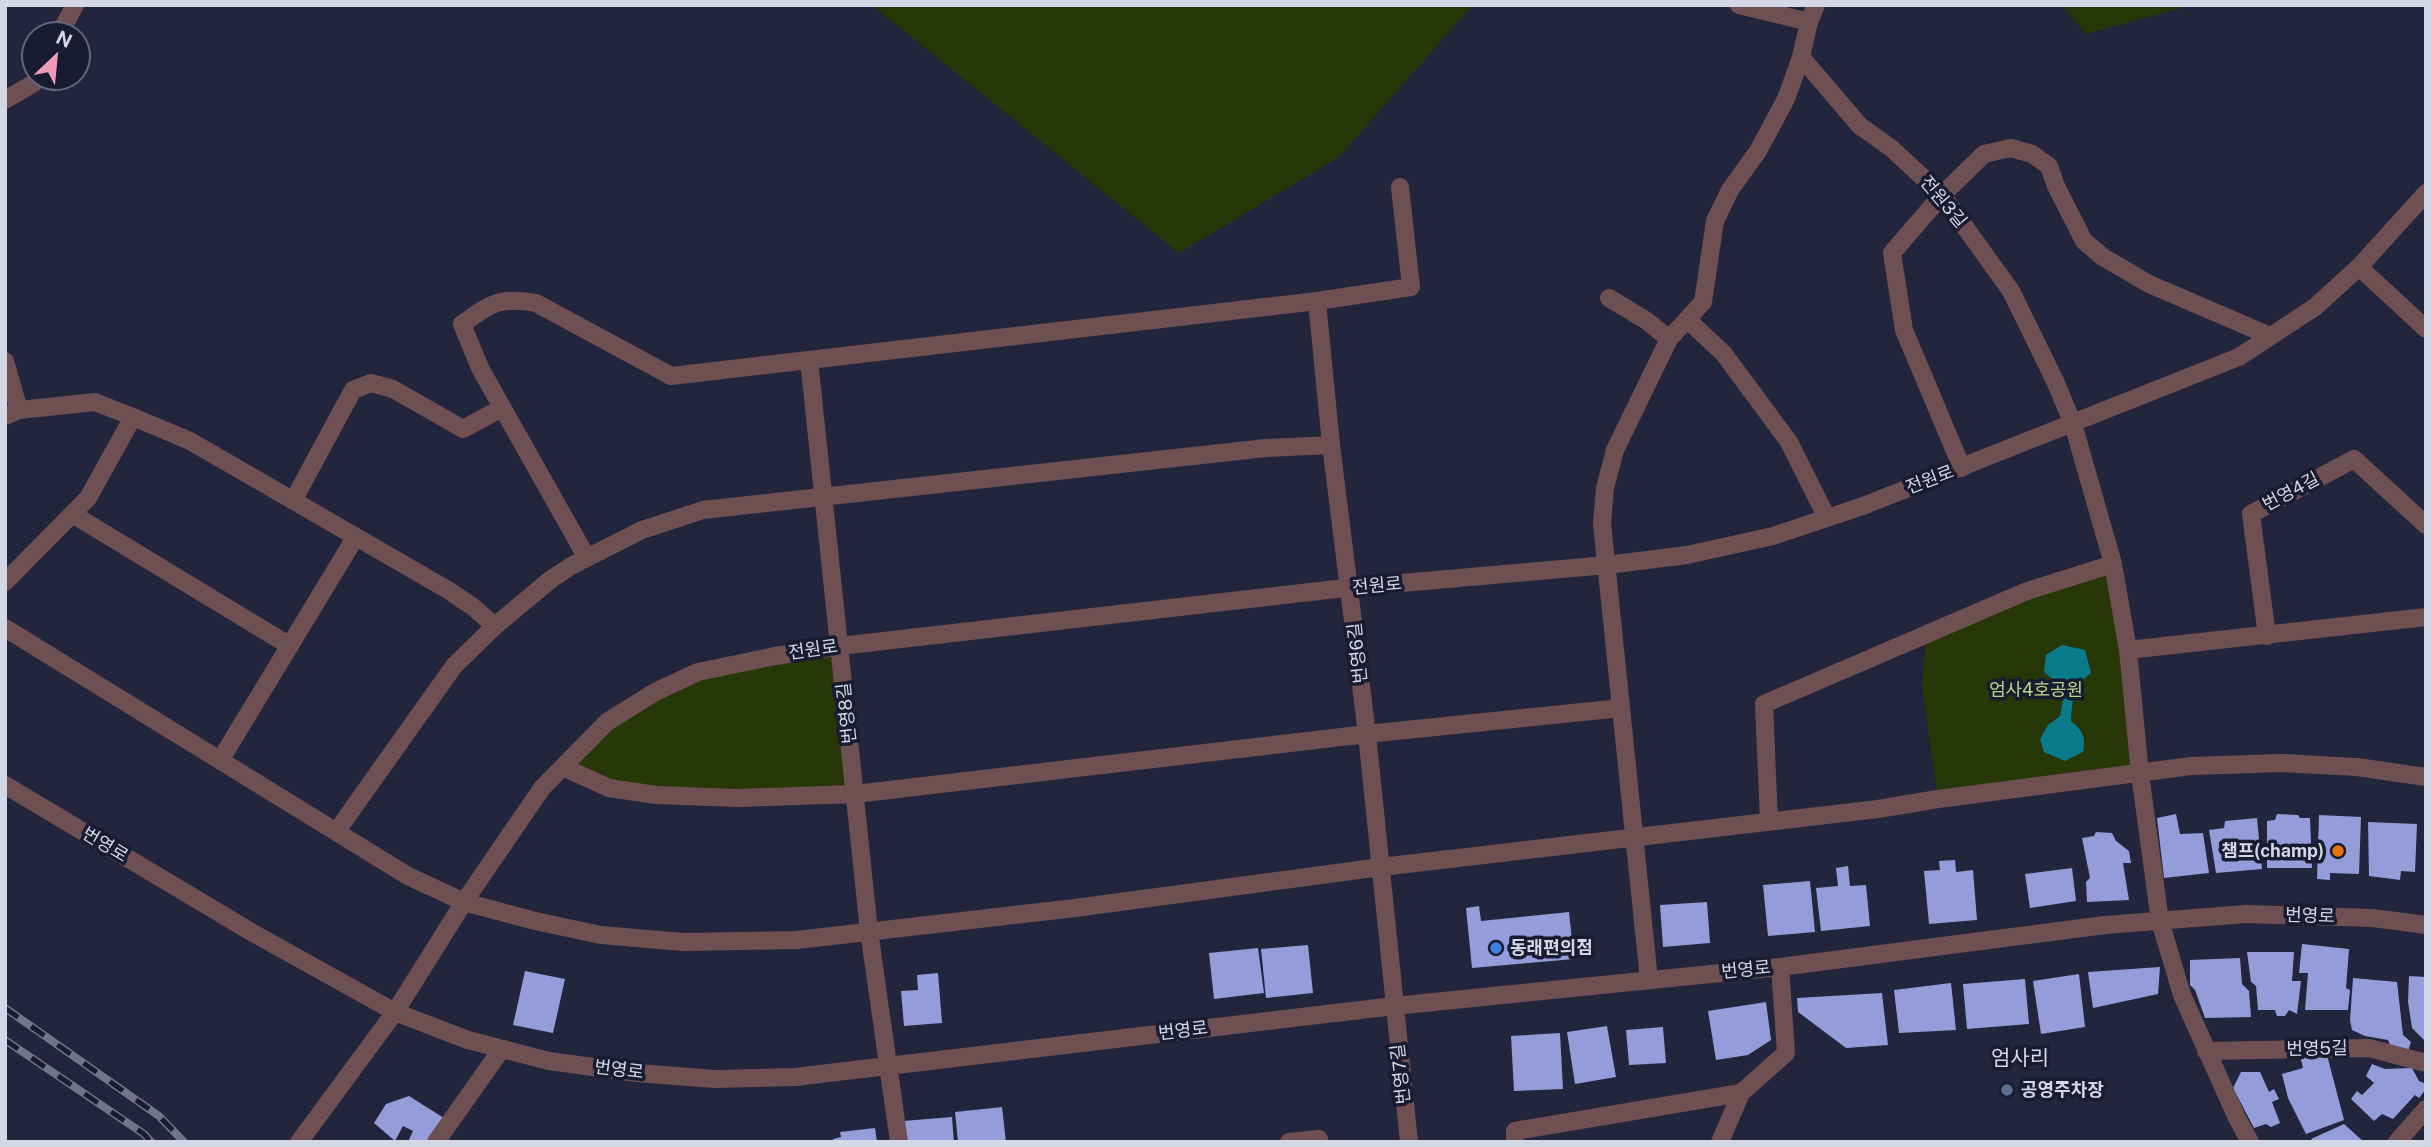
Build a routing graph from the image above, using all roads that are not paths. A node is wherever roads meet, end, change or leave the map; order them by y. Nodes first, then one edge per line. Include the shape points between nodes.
1 (75, 5) edge
2 (1739, 5) edge
3 (1816, 5) edge
4 (66, 21) edge
5 (1809, 22) junction
6 (1801, 57) junction
7 (21, 91) edge
8 (5, 100) edge
9 (1400, 187) dead end
10 (2426, 193) edge
11 (1942, 195) junction
12 (2359, 267) junction
13 (1609, 298) dead end
14 (1317, 301) junction
15 (1688, 320) junction
16 (2426, 330) edge
17 (2270, 335) junction
18 (1669, 339) junction
19 (809, 360) junction
20 (5, 361) edge
21 (502, 408) junction
22 (12, 413) edge
23 (133, 417) junction
24 (2073, 424) junction
25 (1331, 445) junction
26 (1962, 468) junction
27 (824, 495) junction
28 (293, 500) junction
29 (74, 515) junction
30 (1827, 518) junction
31 (2426, 526) edge
32 (355, 538) junction
33 (587, 558) junction
34 (2113, 564) junction
35 (1607, 565) junction
36 (5, 582) edge
37 (1351, 588) junction
38 (2426, 617) edge
39 (495, 626) junction
40 (5, 628) edge
41 (2267, 636) junction
42 (290, 646) junction
43 (840, 646) junction
44 (2128, 650) junction
45 (1621, 708) junction
46 (1367, 734) junction
47 (220, 759) junction
48 (563, 767) junction
49 (2140, 774) junction
50 (2426, 777) edge
51 (5, 785) edge
52 (855, 794) junction
53 (1769, 822) junction
54 (336, 832) junction
55 (1635, 838) junction
56 (1381, 867) junction
57 (464, 902) junction
58 (2160, 921) junction
59 (2426, 925) edge
60 (869, 931) junction
61 (1780, 967) junction
62 (1649, 980) junction
63 (1394, 1006) junction
64 (395, 1012) junction
65 (501, 1050) junction
66 (2206, 1051) junction
67 (2426, 1063) edge
68 (889, 1065) junction
69 (1741, 1093) junction
70 (2426, 1109) edge
71 (1319, 1139) dead end
72 (299, 1142) edge
73 (436, 1142) edge
74 (900, 1142) edge
75 (1289, 1142) edge
76 (1409, 1142) edge
77 (1515, 1142) edge
78 (1720, 1142) edge
79 (2250, 1142) edge
80 (2396, 1142) edge

1 - 4 street
2 - 5 street
3 - 5 street
5 - 6 street
6 - 11 street, 전원3길 via 1860,126
6 - 15 street via 1786,99 1715,221 1703,302
7 - 8 street
9 - 14 street via 1412,287
10 - 12 street, 전원로
11 - 17 street via 1983,154 2011,148 2032,154 2049,166 2084,241 2103,257 2149,284
11 - 24 street, 전원3길 via 2011,291
11 - 26 street via 1892,253 1904,330
12 - 16 street
12 - 17 street, 전원로 via 2315,307
13 - 18 street
14 - 19 street
14 - 25 street, 번영6길
15 - 18 street
15 - 30 street via 1724,355 1789,442
17 - 24 street, 전원로 via 2239,357
18 - 35 street via 1615,450 1608,475 1602,523
19 - 21 street via 671,376 536,303 494,302 462,324
19 - 27 street, 번영8길
20 - 22 street
21 - 28 street via 463,429 393,389 371,383 353,390
21 - 33 street
22 - 23 street via 95,402
23 - 28 street via 190,441
23 - 29 street
24 - 26 street, 전원로
24 - 34 street
25 - 27 street
25 - 37 street, 번영6길
26 - 30 street, 전원로
27 - 33 street via 703,510 642,530
27 - 43 street, 번영8길
28 - 32 street
29 - 36 street
29 - 42 street
30 - 35 street, 전원로 via 1773,536 1687,555
31 - 41 street, 번영4길 via 2354,459 2251,514
32 - 39 street via 448,590
32 - 42 street
33 - 39 street via 550,580
34 - 44 street
34 - 53 street via 2027,591 1764,704
35 - 37 street, 전원로
35 - 45 street
37 - 43 street, 전원로
37 - 46 street, 번영6길
38 - 41 street
39 - 54 street via 454,666
40 - 47 street
41 - 44 street
42 - 47 street
43 - 48 street, 전원로 via 698,672 607,722
43 - 52 street, 번영8길
44 - 49 street
45 - 46 street
45 - 55 street
46 - 52 street
46 - 56 street, 번영6길
47 - 54 street
48 - 52 street via 609,788 656,795
48 - 57 street, 전원로 via 542,788
49 - 50 street via 2191,766 2281,763
49 - 53 street
49 - 58 street
51 - 64 street, 번영로
52 - 60 street, 번영8길
53 - 55 street
54 - 57 street via 408,876
55 - 56 street
55 - 62 street
56 - 60 street
56 - 63 street, 번영6길
57 - 60 street via 601,935 645,940 797,940
57 - 64 street, 전원로
58 - 59 street, 번영로 via 2246,914 2373,918
58 - 61 street, 번영로
58 - 66 street via 2182,995
60 - 68 street, 번영8길
61 - 62 street, 번영로
61 - 69 street via 1786,1053
62 - 63 street, 번영로
63 - 68 street, 번영로
63 - 76 street, 번영7길
64 - 65 street, 번영로
64 - 72 street, 전원로
65 - 68 street, 번영로 via 549,1061 715,1079 795,1077
65 - 73 street
66 - 67 street, 번영5길 via 2369,1048
66 - 79 street
68 - 74 street, 번영8길
69 - 77 street via 1515,1130
69 - 78 street
70 - 80 street
71 - 75 street

